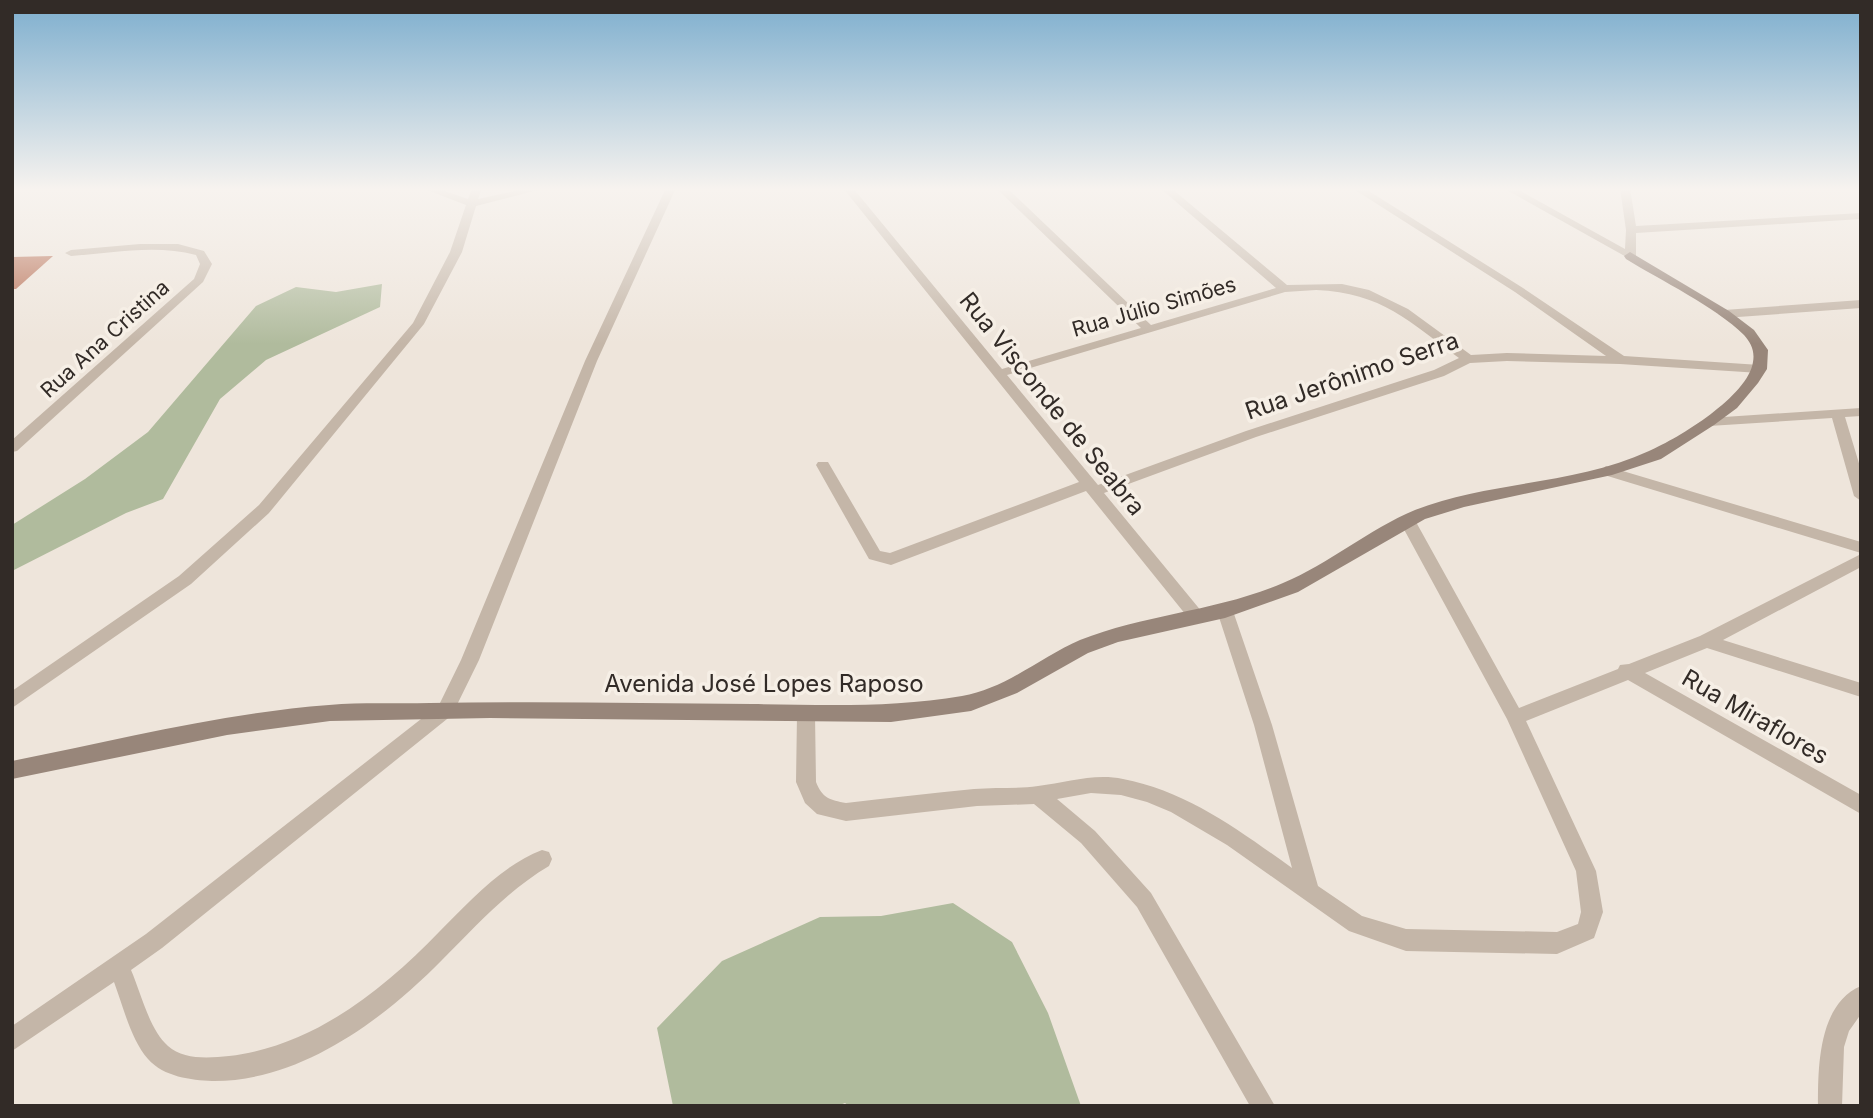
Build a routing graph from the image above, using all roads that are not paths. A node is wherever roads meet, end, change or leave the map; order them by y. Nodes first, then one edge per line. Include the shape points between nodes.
1 (460, 240) edge
2 (647, 240) edge
3 (890, 240) edge
4 (1056, 240) edge
5 (1226, 240) edge
6 (1440, 240) edge
7 (1602, 240) edge
8 (1631, 240) edge
9 (71, 253) dead end
10 (1630, 256) junction
11 (1284, 289) junction
12 (1861, 304) edge
13 (1724, 314) junction
14 (1148, 328) junction
15 (1468, 359) junction
16 (1620, 360) junction
17 (1760, 369) junction
18 (998, 374) junction
19 (1861, 412) edge
20 (1837, 414) junction
21 (1709, 422) junction
22 (12, 448) edge
23 (823, 465) dead end
24 (1606, 471) junction
25 (1090, 489) junction
26 (1861, 496) edge
27 (1408, 522) junction
28 (1861, 548) edge
29 (1861, 560) edge
30 (1225, 611) junction
31 (1196, 616) junction
32 (1706, 641) junction
33 (1626, 670) junction
34 (1861, 690) edge
35 (12, 701) edge
36 (446, 710) junction
37 (807, 715) junction
38 (1515, 717) junction
39 (12, 770) edge
40 (1038, 795) junction
41 (1861, 805) edge
42 (542, 859) dead end
43 (1309, 892) junction
44 (118, 967) junction
45 (1861, 997) edge
46 (12, 1040) edge
47 (1263, 1106) edge
48 (1830, 1106) edge

1 - 35 street via 418,324 264,509 185,580
2 - 36 street via 591,361
3 - 18 street, Rua Visconde de Seabra
4 - 14 street
5 - 11 street
6 - 16 street
7 - 10 street
8 - 10 street
9 - 22 street, Rua Ana Cristina via 178,247 200,253 206,264 199,280 157,320
10 - 13 street
11 - 14 street, Rua Júlio Simões
11 - 15 street, Rua Júlio Simões via 1331,285 1362,289 1411,314
12 - 13 street
13 - 17 street via 1749,333 1761,350
14 - 18 street, Rua Júlio Simões
15 - 16 street, Rua Jerônimo Serra
15 - 25 street, Rua Jerônimo Serra via 1439,373
16 - 17 street, Rua Jerônimo Serra
17 - 21 street, Avenida José Lopes Raposo via 1732,405
18 - 25 street, Rua Visconde de Seabra
19 - 20 street
20 - 21 street
20 - 26 street
21 - 24 street, Avenida José Lopes Raposo via 1655,455
23 - 25 street, Rua Jerônimo Serra via 874,555 891,559
24 - 27 street, Avenida José Lopes Raposo via 1462,502
24 - 28 street
25 - 31 street, Rua Visconde de Seabra
27 - 30 street, Avenida José Lopes Raposo via 1292,587
27 - 38 street
29 - 32 street
30 - 31 street, Avenida José Lopes Raposo
30 - 43 street via 1263,725
31 - 37 street, Avenida José Lopes Raposo via 1081,648 971,703 891,714
32 - 33 street
32 - 34 street
33 - 38 street
33 - 41 street, Rua Miraflores
36 - 37 street, Avenida José Lopes Raposo
36 - 39 street, Avenida José Lopes Raposo via 330,713 228,727
36 - 44 street
37 - 40 street via 806,782 812,797 824,808 846,812
38 - 43 street via 1586,871 1592,912 1586,931 1557,943 1406,940 1356,924
40 - 43 street via 1091,785 1152,793 1186,810
40 - 47 street via 1088,837 1144,900
42 - 44 street via 508,878 434,954 363,1013 299,1051 244,1068 189,1069 157,1053
44 - 46 street
45 - 48 street via 1842,1016 1829,1051

